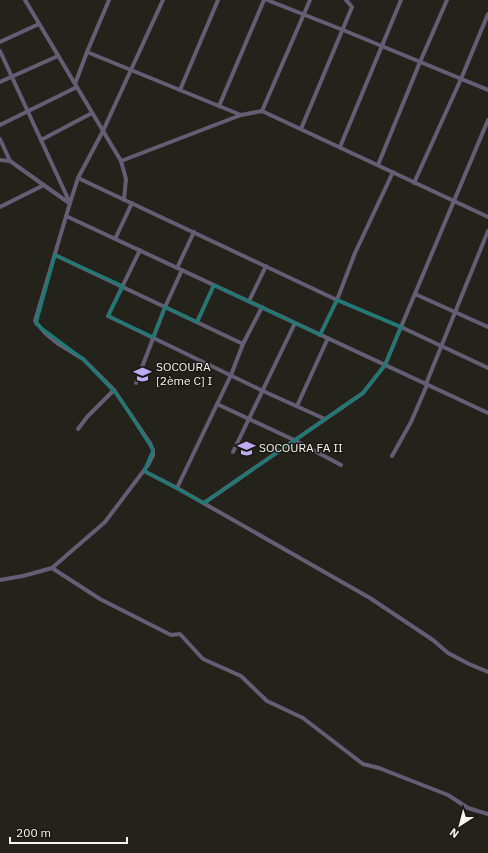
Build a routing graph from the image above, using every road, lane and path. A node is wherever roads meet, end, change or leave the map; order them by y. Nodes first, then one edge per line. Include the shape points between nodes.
1 (25, 0) edge
2 (109, 0) edge
3 (163, 0) edge
4 (218, 0) edge
5 (264, 0) edge
6 (267, 0) edge
7 (310, 0) edge
8 (347, 0) edge
9 (401, 0) edge
10 (447, 0) edge
11 (488, 14) edge
12 (304, 15) junction
13 (39, 24) junction
14 (343, 30) junction
15 (0, 42) edge
16 (382, 46) junction
17 (0, 51) edge
18 (87, 52) junction
19 (58, 56) junction
20 (420, 62) junction
21 (130, 70) junction
22 (12, 77) junction
23 (461, 79) junction
24 (0, 82) edge
25 (76, 86) junction
26 (180, 90) junction
27 (488, 90) edge
28 (219, 106) junction
29 (262, 111) junction
30 (28, 112) junction
31 (92, 112) junction
32 (241, 115) junction
33 (488, 120) edge
34 (0, 125) edge
35 (301, 129) junction
36 (103, 131) junction
37 (0, 139) edge
38 (41, 140) junction
39 (340, 148) junction
40 (0, 160) edge
41 (10, 161) junction
42 (121, 161) junction
43 (378, 165) junction
44 (393, 172) junction
45 (78, 178) junction
46 (414, 183) junction
47 (44, 185) junction
48 (124, 200) junction
49 (454, 201) junction
50 (70, 203) junction
51 (132, 203) junction
52 (0, 206) edge
53 (66, 216) junction
54 (488, 216) edge
55 (488, 231) edge
56 (194, 232) junction
57 (115, 239) junction
58 (140, 250) junction
59 (55, 255) junction
60 (266, 266) junction
61 (177, 268) junction
62 (182, 270) junction
63 (214, 285) junction
64 (123, 286) junction
65 (415, 294) junction
66 (337, 300) junction
67 (249, 301) junction
68 (166, 307) junction
69 (262, 307) junction
70 (455, 312) junction
71 (197, 322) junction
72 (295, 323) junction
73 (401, 327) junction
74 (488, 327) edge
75 (320, 335) junction
76 (153, 337) junction
77 (328, 338) junction
78 (243, 344) junction
79 (442, 346) junction
80 (385, 365) junction
81 (488, 368) edge
82 (231, 375) junction
83 (136, 383) dead end
84 (427, 384) junction
85 (114, 390) junction
86 (263, 391) junction
87 (218, 404) junction
88 (297, 406) junction
89 (488, 413) edge
90 (325, 419) junction
91 (249, 420) junction
92 (78, 429) dead end
93 (294, 440) junction
94 (234, 452) dead end
95 (392, 456) dead end
96 (341, 465) dead end
97 (144, 471) junction
98 (177, 488) junction
99 (204, 503) junction
100 (52, 568) junction
101 (0, 580) edge
102 (488, 672) edge
103 (488, 814) edge

1 - 13 street
2 - 18 street
3 - 21 street
4 - 26 street
5 - 28 street
6 - 12 street
7 - 12 street
8 - 14 street via 352,7
9 - 16 street
10 - 20 street
11 - 23 street
12 - 14 street
12 - 29 street
13 - 15 street
13 - 19 street
14 - 16 street
14 - 35 street
16 - 20 street
16 - 39 street
17 - 22 street
18 - 21 street
18 - 25 street
19 - 22 street
19 - 25 street
20 - 23 street
20 - 43 street
21 - 26 street
21 - 36 street
22 - 24 street
22 - 30 street
23 - 27 street
23 - 46 street
25 - 30 street
25 - 31 street
26 - 28 street
28 - 32 street
29 - 32 street
29 - 35 street
30 - 34 street
30 - 38 street
31 - 36 street
31 - 38 street
32 - 42 street
33 - 49 street
35 - 39 street
36 - 42 street
36 - 45 street
37 - 41 street
38 - 50 street
39 - 43 street
40 - 41 street
41 - 47 street
42 - 48 street via 126,179
43 - 44 street
44 - 46 street
44 - 66 street via 355,253
45 - 48 street
45 - 50 street
46 - 49 street
47 - 50 street
47 - 52 street
48 - 51 street
49 - 54 street
49 - 65 street
50 - 53 street
51 - 56 street
51 - 57 street
53 - 57 street
53 - 59 street
55 - 70 street
56 - 60 street
56 - 61 street
57 - 58 street
58 - 61 street
58 - 64 street
59 - 64 street
59 - 85 street via 35,319 36,324 83,359
60 - 66 street
60 - 67 street
61 - 62 street
62 - 63 street
62 - 68 street
63 - 67 street
63 - 71 street
64 - 68 street
64 - 76 street via 108,316
65 - 70 street
65 - 73 street
66 - 73 street
66 - 75 street
67 - 69 street
68 - 71 street
68 - 76 street
69 - 72 street
69 - 78 street
70 - 74 street
70 - 79 street
71 - 78 street
72 - 75 street
72 - 86 street
73 - 79 street
73 - 80 street
75 - 77 street
76 - 82 street
76 - 83 street
77 - 80 street
77 - 88 street
78 - 82 street
79 - 81 street
79 - 84 street
80 - 84 street
80 - 90 street via 363,393
82 - 86 street
82 - 87 street
84 - 89 street
84 - 95 street via 411,422
85 - 92 street
85 - 97 street via 153,450
86 - 88 street
86 - 91 street
87 - 91 street
87 - 98 street
88 - 90 street
90 - 93 street
91 - 93 street
91 - 94 street
93 - 96 street
93 - 99 street
97 - 98 street
97 - 100 street via 104,522
98 - 99 street
99 - 102 street via 370,598 448,653
100 - 101 street
100 - 103 street via 100,599 171,635 180,634 203,659 241,676 267,701 303,718 363,764 448,795 468,808

